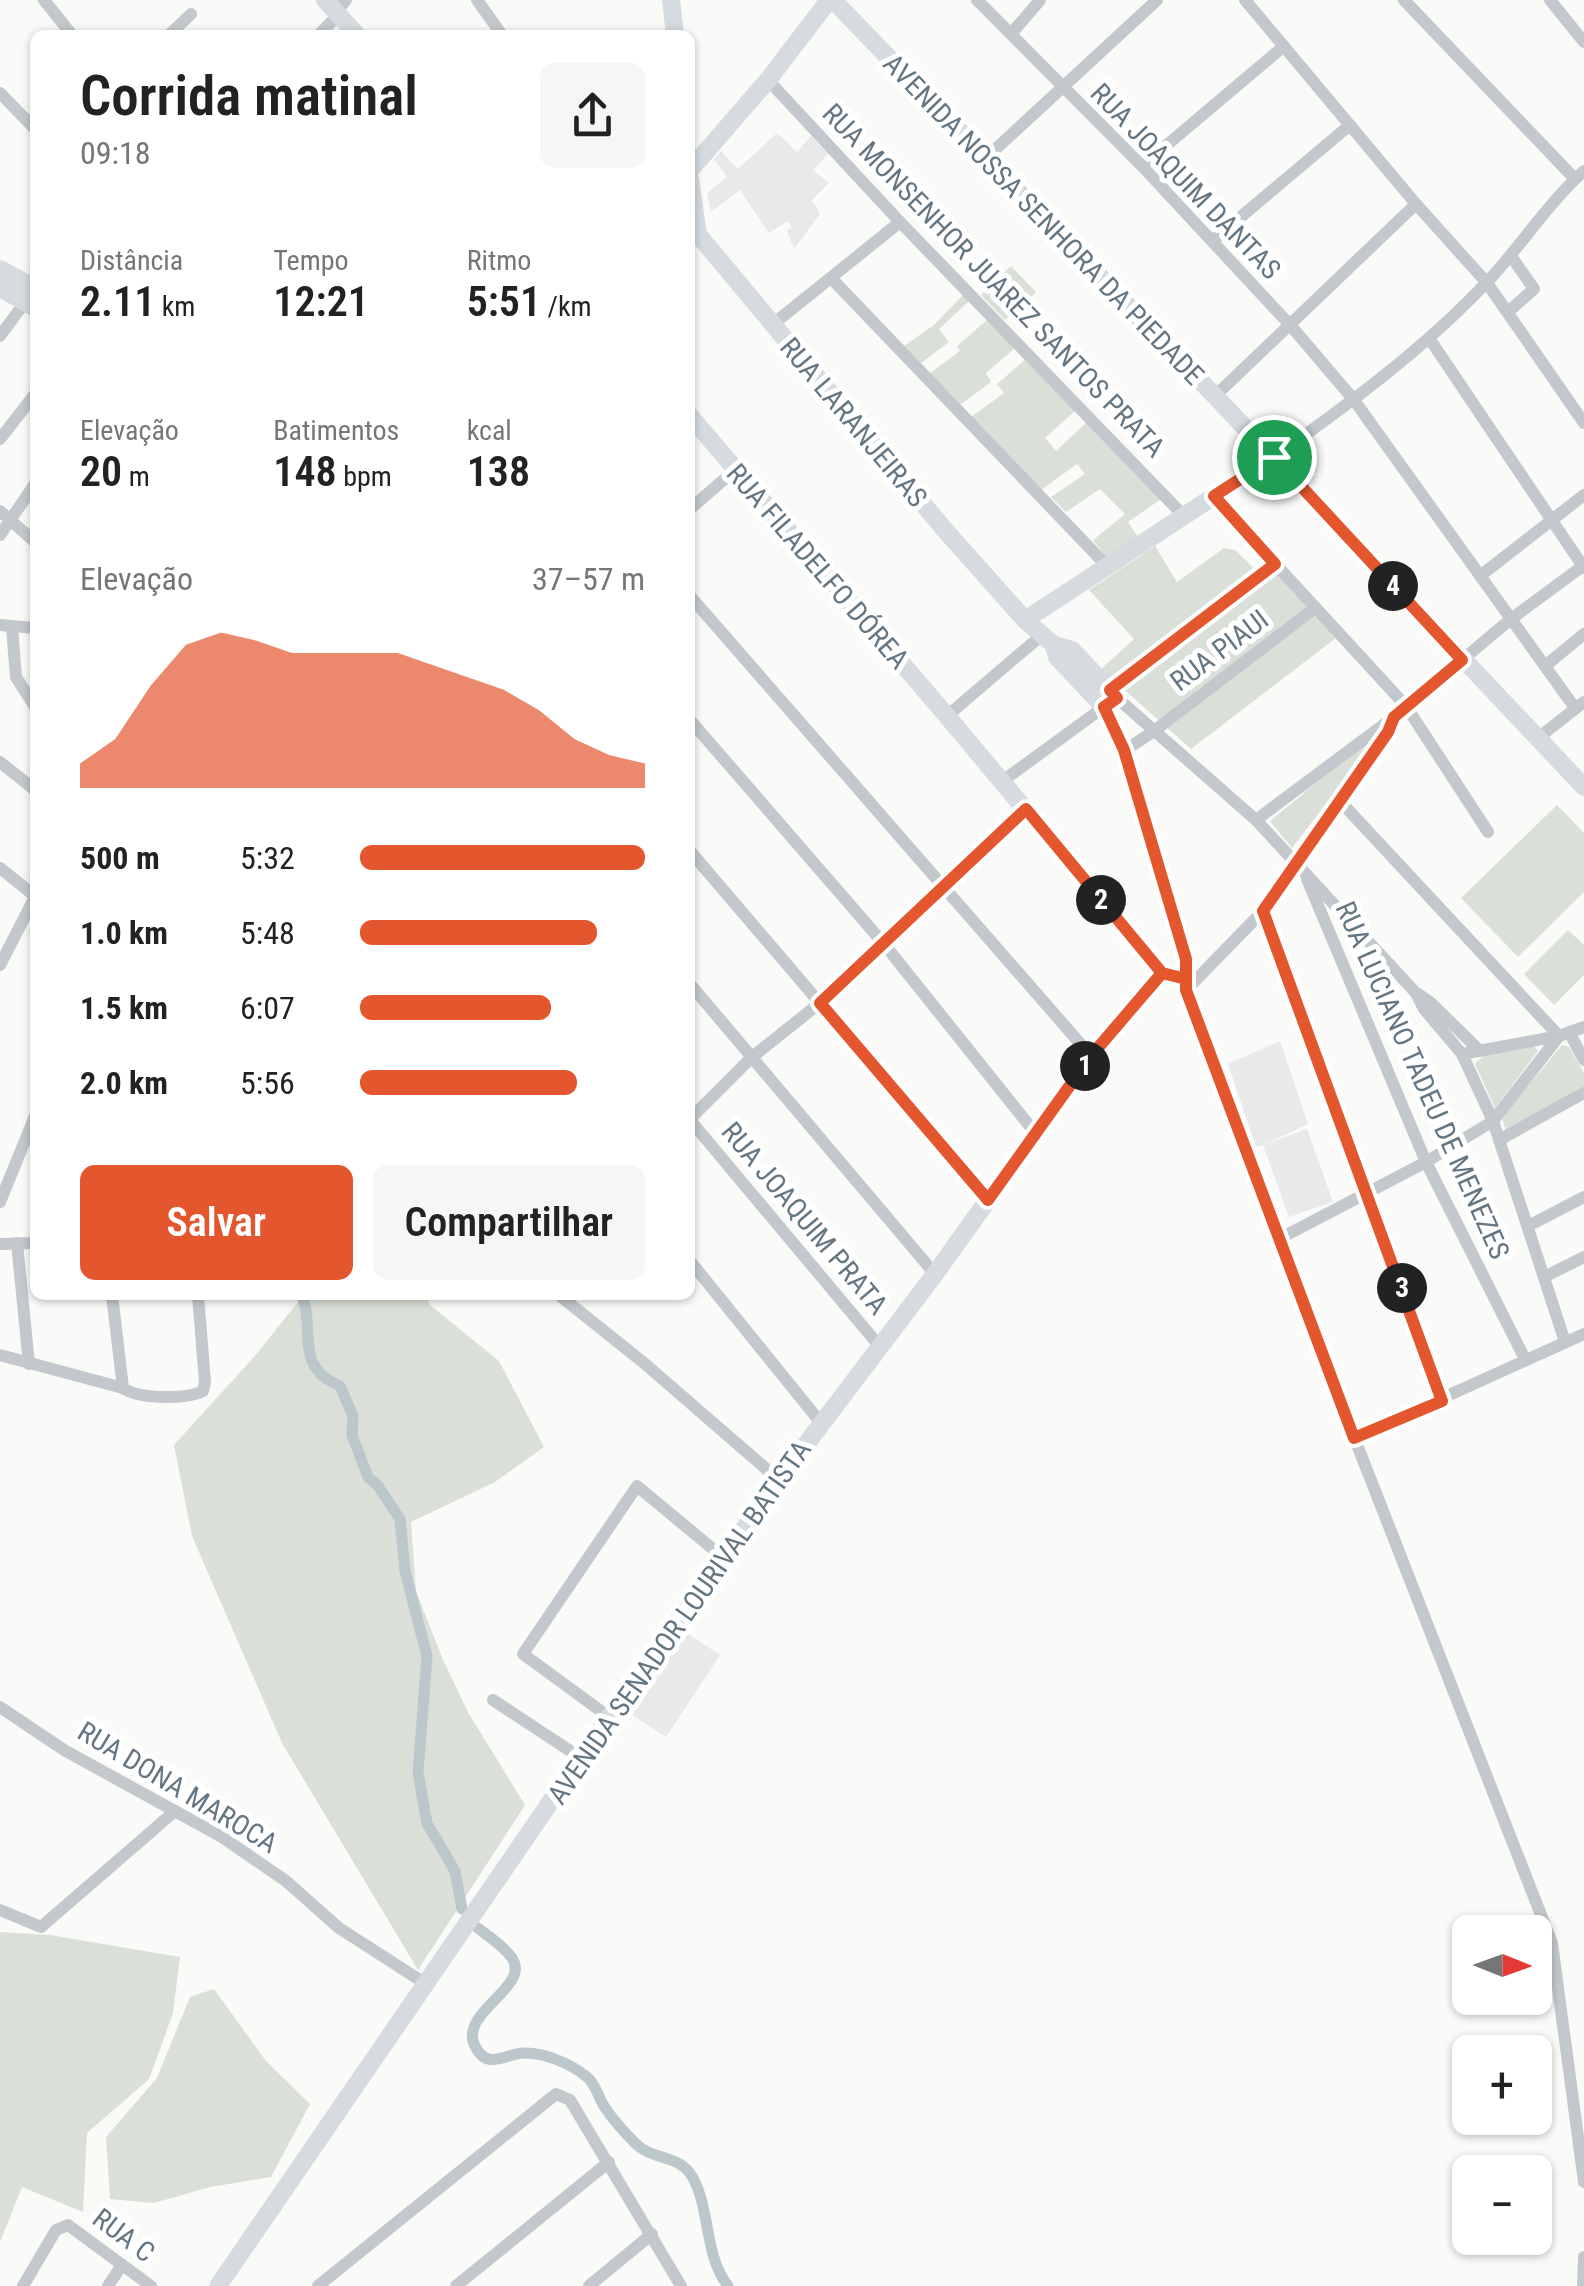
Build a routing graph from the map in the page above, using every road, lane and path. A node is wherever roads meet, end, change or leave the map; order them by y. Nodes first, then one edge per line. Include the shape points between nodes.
1 (44, 0) edge
2 (478, 0) edge
3 (671, 0) edge
4 (831, 0) edge
5 (978, 0) edge
6 (1040, 0) edge
7 (1157, 0) edge
8 (1246, 0) edge
9 (1404, 0) edge
10 (1550, 0) edge
11 (336, 7) edge
12 (192, 14) dead end
13 (68, 30) edge
14 (175, 30) edge
15 (322, 30) edge
16 (352, 30) edge
17 (499, 30) edge
18 (674, 30) edge
19 (1012, 34) junction
20 (1584, 42) edge
21 (1284, 46) junction
22 (768, 80) junction
23 (1061, 88) junction
24 (0, 93) edge
25 (30, 125) edge
26 (1350, 125) junction
27 (986, 158) junction
28 (695, 164) edge
29 (1142, 166) junction
30 (1580, 175) edge
31 (1416, 204) junction
32 (900, 222) junction
33 (695, 231) edge
34 (1212, 241) junction
35 (1511, 256) junction
36 (0, 269) edge
37 (831, 278) junction
38 (1486, 283) junction
39 (0, 288) edge
40 (30, 294) edge
41 (30, 296) edge
42 (30, 298) edge
43 (1508, 312) junction
44 (772, 325) junction
45 (1291, 326) junction
46 (0, 336) edge
47 (1429, 338) junction
48 (1215, 396) junction
49 (30, 400) edge
50 (1354, 400) junction
51 (695, 422) edge
52 (1584, 424) edge
53 (0, 439) edge
54 (1274, 457) junction
55 (736, 470) junction
56 (30, 489) edge
57 (1584, 495) edge
58 (1214, 496) junction
59 (695, 506) edge
60 (1183, 515) junction
61 (5, 516) edge
62 (1551, 520) junction
63 (0, 535) edge
64 (30, 538) edge
65 (1275, 564) junction
66 (1584, 566) edge
67 (1108, 567) junction
68 (1480, 576) junction
69 (695, 602) edge
70 (1315, 608) junction
71 (1511, 618) junction
72 (1025, 620) junction
73 (6, 626) edge
74 (1584, 634) edge
75 (1048, 640) junction
76 (1462, 660) junction
77 (1545, 666) junction
78 (30, 698) edge
79 (1111, 698) junction
80 (1580, 705) edge
81 (1406, 706) junction
82 (947, 716) junction
83 (1394, 717) junction
84 (695, 726) edge
85 (1154, 731) junction
86 (1538, 738) junction
87 (1124, 750) junction
88 (0, 762) edge
89 (1002, 782) junction
90 (30, 786) edge
91 (1584, 787) edge
92 (1339, 800) junction
93 (1026, 809) junction
94 (1256, 820) junction
95 (1488, 832) dead end
96 (695, 857) edge
97 (0, 868) edge
98 (1301, 870) junction
99 (944, 888) junction
100 (30, 892) edge
101 (30, 906) edge
102 (1263, 911) junction
103 (884, 944) junction
104 (0, 965) edge
105 (1162, 973) junction
106 (1186, 984) junction
107 (695, 990) edge
108 (1416, 993) junction
109 (820, 1003) junction
110 (1584, 1027) edge
111 (1564, 1034) junction
112 (1480, 1050) junction
113 (1462, 1054) junction
114 (1091, 1056) junction
115 (752, 1057) junction
116 (1584, 1060) edge
117 (1584, 1094) edge
118 (695, 1114) edge
119 (1493, 1120) junction
120 (695, 1125) edge
121 (30, 1126) edge
122 (1037, 1135) junction
123 (1499, 1140) junction
124 (1426, 1162) junction
125 (4, 1179) edge
126 (1368, 1192) junction
127 (1584, 1197) edge
128 (988, 1200) junction
129 (0, 1202) edge
130 (1528, 1226) junction
131 (1278, 1240) junction
132 (18, 1243) junction
133 (30, 1243) edge
134 (0, 1244) edge
135 (1584, 1257) edge
136 (695, 1267) edge
137 (935, 1274) junction
138 (1544, 1277) junction
139 (113, 1300) edge
140 (199, 1300) edge
141 (565, 1300) edge
142 (1584, 1334) edge
143 (1566, 1342) junction
144 (881, 1348) junction
145 (0, 1355) edge
146 (1526, 1359) junction
147 (29, 1364) junction
148 (125, 1390) junction
149 (1442, 1401) junction
150 (820, 1423) junction
151 (1354, 1438) junction
152 (779, 1480) junction
153 (718, 1554) dead end
154 (492, 1700) dead end
155 (0, 1707) edge
156 (609, 1718) junction
157 (581, 1758) junction
158 (175, 1811) junction
159 (0, 1910) edge
160 (426, 1984) junction
161 (609, 2162) junction
162 (1584, 2182) edge
163 (652, 2234) junction
164 (1584, 2256) edge
165 (122, 2265) junction
166 (22, 2286) edge
167 (108, 2286) edge
168 (151, 2286) edge
169 (218, 2286) edge
170 (318, 2286) edge
171 (456, 2286) edge
172 (589, 2286) edge
173 (681, 2286) edge
174 (1583, 2286) edge

1 - 13 street
2 - 17 street
3 - 18 street
4 - 22 street
4 - 27 street, AVENIDA NOSSA SENHORA DA PIEDADE
5 - 19 street, RUA JOAQUIM DANTAS
6 - 19 street
7 - 23 street
8 - 21 street
9 - 30 street
10 - 20 street
11 - 15 street
11 - 16 street
12 - 14 street
19 - 23 street, RUA JOAQUIM DANTAS
21 - 26 street
21 - 29 street
22 - 28 street
22 - 32 street, RUA MONSENHOR JUAREZ SANTOS PRATA
23 - 27 street
23 - 29 street, RUA JOAQUIM DANTAS
24 - 25 street
26 - 31 street
26 - 34 street
27 - 48 street, AVENIDA NOSSA SENHORA DA PIEDADE
29 - 34 street, RUA JOAQUIM DANTAS
30 - 35 street
31 - 38 street
31 - 45 street
32 - 37 street
32 - 60 street, RUA MONSENHOR JUAREZ SANTOS PRATA
33 - 44 street, RUA LARANJEIRAS
34 - 45 street, RUA JOAQUIM DANTAS
35 - 38 street
35 - 43 street via 1534,289
36 - 40 street
37 - 44 street
37 - 67 street
38 - 43 street
38 - 47 street
39 - 41 street
42 - 46 street
43 - 52 street
44 - 72 street, RUA LARANJEIRAS
45 - 48 street
45 - 50 street, RUA JOAQUIM DANTAS
47 - 50 street
47 - 62 street
48 - 54 street, AVENIDA NOSSA SENHORA DA PIEDADE
49 - 53 street
50 - 54 street
50 - 68 street, RUA JOAQUIM DANTAS
51 - 55 street, RUA FILADELFO DÓREA
54 - 58 street
54 - 76 street, AVENIDA NOSSA SENHORA DA PIEDADE
55 - 59 street
55 - 82 street, RUA FILADELFO DÓREA
56 - 61 street
57 - 62 street
58 - 60 street
58 - 65 street
60 - 67 street
61 - 63 street
61 - 64 street
62 - 66 street
62 - 68 street
65 - 70 street
65 - 79 street
66 - 71 street
67 - 72 street
68 - 71 street, RUA JOAQUIM DANTAS
69 - 99 street
70 - 81 street
70 - 85 street, RUA PIAUI
71 - 76 street
71 - 77 street, RUA JOAQUIM DANTAS
72 - 75 street, RUA LARANJEIRAS
73 - 78 street via 16,676
74 - 77 street
75 - 79 street, RUA LARANJEIRAS via 1057,657
75 - 82 street
76 - 81 street
76 - 86 street, AVENIDA NOSSA SENHORA DA PIEDADE
77 - 80 street, RUA JOAQUIM DANTAS
79 - 85 street
79 - 87 street, RUA LARANJEIRAS
79 - 89 street
80 - 86 street
81 - 83 street
81 - 95 street
82 - 89 street, RUA FILADELFO DÓREA
83 - 92 street
83 - 94 street
84 - 103 street
85 - 87 street, RUA PIAUI
85 - 94 street
86 - 91 street, AVENIDA NOSSA SENHORA DA PIEDADE
87 - 106 street, RUA LARANJEIRAS via 1186,959
88 - 90 street
89 - 93 street, RUA FILADELFO DÓREA
92 - 98 street
92 - 111 street
93 - 99 street
93 - 105 street, RUA FILADELFO DÓREA
94 - 98 street
96 - 109 street
97 - 100 street
98 - 102 street
98 - 108 street
98 - 124 street, RUA LUCIANO TADEU DE MENEZES
99 - 103 street
99 - 114 street
101 - 104 street
102 - 106 street
102 - 126 street
103 - 109 street
103 - 122 street
105 - 106 street
105 - 114 street, AVENIDA SENADOR LOURIVAL BATISTA
106 - 131 street
107 - 115 street
108 - 112 street
108 - 113 street
109 - 115 street
109 - 128 street
110 - 111 street
111 - 112 street
111 - 116 street
111 - 119 street
112 - 113 street
113 - 119 street
114 - 122 street, AVENIDA SENADOR LOURIVAL BATISTA
115 - 118 street
115 - 137 street
117 - 123 street
119 - 123 street
119 - 124 street
120 - 144 street, RUA JOAQUIM PRATA
121 - 125 street
122 - 128 street, AVENIDA SENADOR LOURIVAL BATISTA
123 - 130 street
124 - 126 street
124 - 146 street, RUA LUCIANO TADEU DE MENEZES
125 - 129 street
126 - 131 street
126 - 149 street
127 - 130 street
128 - 137 street, AVENIDA SENADOR LOURIVAL BATISTA
130 - 138 street
131 - 151 street
132 - 133 street
132 - 134 street
132 - 147 street
135 - 138 street
136 - 150 street
137 - 144 street, AVENIDA SENADOR LOURIVAL BATISTA
138 - 143 street
139 - 148 street
140 - 148 street via 203,1391 192,1396
141 - 152 street
142 - 143 street
143 - 146 street
144 - 150 street, AVENIDA SENADOR LOURIVAL BATISTA
145 - 147 street
146 - 149 street
147 - 148 street
149 - 151 street
150 - 152 street, AVENIDA SENADOR LOURIVAL BATISTA
151 - 162 street via 1552,1943
152 - 156 street, AVENIDA SENADOR LOURIVAL BATISTA
153 - 156 street via 637,1486 523,1654
154 - 157 street
155 - 158 street, RUA DONA MAROCA
156 - 157 street, AVENIDA SENADOR LOURIVAL BATISTA
157 - 160 street, AVENIDA SENADOR LOURIVAL BATISTA
158 - 159 street via 41,1927
158 - 160 street, RUA DONA MAROCA via 286,1881 339,1928
160 - 169 street, AVENIDA SENADOR LOURIVAL BATISTA
161 - 163 street
161 - 170 street via 570,2100 551,2096
161 - 171 street
163 - 172 street
163 - 173 street
164 - 174 street
165 - 166 street, RUA C via 68,2225 56,2230
165 - 167 street
165 - 168 street, RUA C

